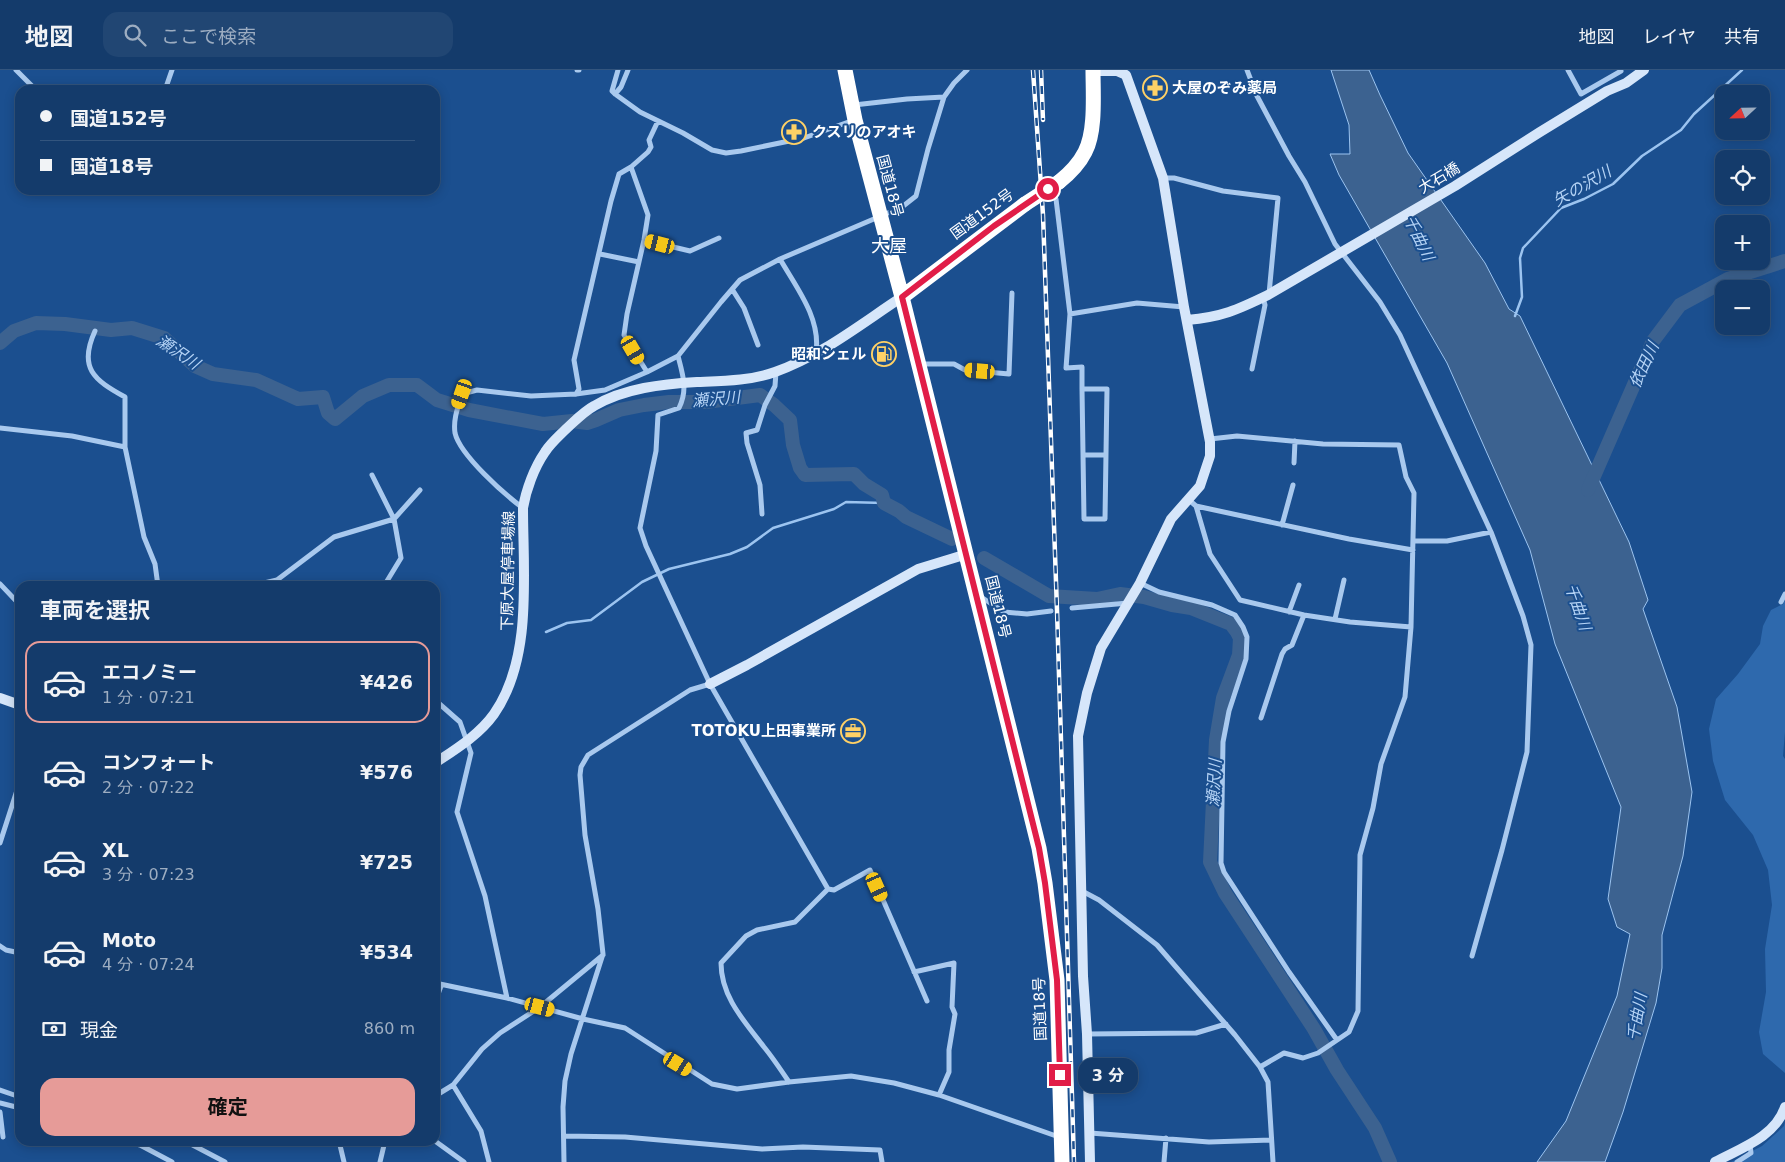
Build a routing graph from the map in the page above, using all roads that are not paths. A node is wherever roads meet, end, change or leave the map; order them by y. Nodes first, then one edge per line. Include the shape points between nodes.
1 (16, 70) edge
2 (172, 70) edge
3 (618, 70) edge
4 (628, 70) edge
5 (845, 70) edge
6 (968, 70) edge
7 (1093, 70) edge
8 (1247, 70) edge
9 (1568, 70) edge
10 (1621, 70) edge
11 (1644, 70) edge
12 (1128, 72) edge
13 (31, 85) edge
14 (166, 85) edge
15 (615, 94) junction
16 (944, 97) junction
17 (853, 113) junction
18 (658, 121) junction
19 (631, 167) junction
20 (1163, 178) junction
21 (1056, 199) dead end
22 (880, 216) junction
23 (719, 238) dead end
24 (644, 240) junction
25 (1341, 253) junction
26 (600, 254) junction
27 (780, 259) junction
28 (639, 262) junction
29 (732, 289) junction
30 (1012, 293) dead end
31 (1266, 296) junction
32 (902, 297) junction
33 (1184, 307) junction
34 (1070, 314) junction
35 (1186, 320) junction
36 (95, 331) dead end
37 (758, 345) dead end
38 (816, 353) junction
39 (678, 356) junction
40 (919, 364) junction
41 (1252, 369) dead end
42 (647, 372) junction
43 (776, 372) junction
44 (685, 383) junction
45 (1082, 389) junction
46 (576, 394) junction
47 (0, 428) edge
48 (1210, 439) junction
49 (1295, 441) junction
50 (125, 447) junction
51 (1106, 454) junction
52 (1083, 455) junction
53 (1294, 463) dead end
54 (372, 475) dead end
55 (1293, 485) dead end
56 (420, 490) dead end
57 (1192, 503) junction
58 (523, 508) junction
59 (762, 514) dead end
60 (394, 518) junction
61 (1282, 525) junction
62 (1491, 532) junction
63 (1414, 541) junction
64 (1413, 550) junction
65 (967, 554) junction
66 (277, 580) joint
67 (1344, 580) dead end
68 (157, 581) edge
69 (273, 581) edge
70 (387, 581) edge
71 (0, 584) edge
72 (1139, 585) junction
73 (1298, 585) dead end
74 (977, 594) junction
75 (1785, 594) edge
76 (15, 600) edge
77 (1130, 602) junction
78 (1781, 602) dead end
79 (1072, 608) dead end
80 (1051, 611) dead end
81 (1289, 612) junction
82 (1304, 615) junction
83 (1335, 619) junction
84 (1411, 627) junction
85 (710, 684) junction
86 (0, 698) edge
87 (15, 703) edge
88 (440, 704) edge
89 (1261, 718) dead end
90 (466, 742) junction
91 (440, 760) edge
92 (15, 796) edge
93 (0, 843) edge
94 (828, 889) junction
95 (1082, 891) junction
96 (0, 946) edge
97 (15, 953) edge
98 (603, 954) junction
99 (1472, 956) dead end
100 (914, 972) junction
101 (440, 984) edge
102 (507, 998) junction
103 (927, 1002) dead end
104 (540, 1007) junction
105 (583, 1019) junction
106 (1226, 1024) junction
107 (1087, 1034) junction
108 (1337, 1040) junction
109 (1260, 1067) junction
110 (789, 1082) junction
111 (453, 1085) junction
112 (0, 1090) edge
113 (440, 1093) edge
114 (15, 1095) edge
115 (939, 1095) junction
116 (0, 1103) edge
117 (15, 1107) edge
118 (1785, 1107) edge
119 (0, 1112) edge
120 (1090, 1133) junction
121 (564, 1136) junction
122 (3, 1137) dead end
123 (1061, 1138) junction
124 (1166, 1138) junction
125 (1271, 1140) junction
126 (1750, 1144) junction
127 (440, 1145) edge
128 (142, 1146) edge
129 (195, 1146) edge
130 (340, 1146) edge
131 (384, 1146) edge
132 (169, 1161) edge
133 (225, 1162) edge
134 (344, 1162) edge
135 (380, 1162) edge
136 (464, 1162) edge
137 (489, 1162) edge
138 (564, 1162) edge
139 (882, 1162) edge
140 (1062, 1162) edge
141 (1090, 1162) edge
142 (1164, 1162) edge
143 (1273, 1162) edge
144 (1715, 1162) edge
145 (1737, 1162) edge

1 - 13 street
2 - 14 street
3 - 15 street via 612,91
4 - 15 street
5 - 17 highway, 国道18号
6 - 16 street
7 - 12 street
7 - 32 highway, 国道152号, bridge via 1090,137 1086,152 1070,173
8 - 25 street via 1257,96
9 - 10 street via 1581,94
11 - 25 street, 大石橋
12 - 20 street
15 - 18 street
16 - 17 street via 907,98
16 - 22 street via 916,196 902,207
17 - 18 street via 804,138 726,152 712,150
17 - 22 highway, 国道18号
18 - 19 street via 649,140 651,147
19 - 24 street via 648,215
19 - 26 street via 619,174
20 - 31 street via 1224,192 1278,198
20 - 33 street
21 - 34 street
22 - 27 street
22 - 32 highway, 国道18号
23 - 24 street via 690,251
24 - 28 street
25 - 31 street, 大石橋
25 - 62 street via 1380,302 1400,335
26 - 28 street
26 - 46 street via 574,360 579,389
27 - 29 street via 740,280
27 - 38 street via 809,308 818,342
28 - 42 street via 624,335
29 - 37 street via 744,308
29 - 39 street
30 - 40 street via 1009,374 965,370 954,364
31 - 35 street, 大石橋 via 1227,314
31 - 41 street
32 - 38 street, 下原大屋停車場線
32 - 40 highway, 国道18号
33 - 34 street via 1137,303
33 - 35 street
34 - 45 street via 1066,368 1082,367
35 - 48 street
36 - 50 street via 86,352 90,369 102,384 125,397
38 - 43 street, 下原大屋停車場線
39 - 42 street
39 - 44 street
40 - 65 highway, 国道18号
42 - 46 street via 605,390
43 - 44 street, 下原大屋停車場線 via 730,381
43 - 59 street via 775,386 764,405 757,430 746,432 760,485
44 - 58 street, 下原大屋停車場線 via 615,396 581,415 545,451
44 - 85 street via 679,408 658,416 656,451 640,528
45 - 51 street via 1107,389
45 - 52 street
46 - 58 street via 531,396 476,390 462,394 455,414 455,432 460,444 483,472
47 - 50 street via 72,436
48 - 49 street via 1237,436
48 - 57 street via 1206,473
49 - 53 street
49 - 63 street via 1399,445 1406,478 1414,493
50 - 68 street via 144,537 155,564
51 - 52 street
51 - 52 street via 1105,519 1084,519
54 - 60 street
55 - 61 street
56 - 60 street
57 - 61 street
57 - 72 street via 1171,519
57 - 81 street via 1210,554 1240,600
58 - 90 street, 下原大屋停車場線 via 523,632 517,660 508,691 493,715
60 - 66 street via 334,537
60 - 70 street via 401,558
61 - 64 street
62 - 63 street via 1447,541
62 - 99 street via 1531,645 1527,752
63 - 64 street
64 - 84 street
65 - 74 highway, 国道18号
65 - 85 street via 918,569
66 - 69 street
67 - 83 street
71 - 76 street
72 - 77 street
72 - 108 street via 1228,611 1244,626 1246,659 1223,742 1221,863 1289,972
73 - 81 street
74 - 80 street via 1004,612
74 - 123 highway, 国道18号 via 1045,883 1057,980
75 - 78 street
77 - 79 street
77 - 95 street via 1102,648 1087,693 1078,736
81 - 82 street
82 - 83 street
82 - 89 street via 1292,645 1282,654
83 - 84 street
84 - 108 street via 1404,697 1381,764 1360,856 1358,1011 1349,1032
85 - 94 street
85 - 98 street via 690,690 594,751 580,767 585,835
86 - 87 street
88 - 90 street via 460,722
90 - 91 street, 下原大屋停車場線
90 - 102 street via 471,753 457,812 486,896
92 - 93 street
94 - 100 street via 834,890 870,870
94 - 110 street via 794,922 757,930 746,936 720,963 720,976 742,1021
95 - 106 street via 1099,900 1157,945
95 - 107 street
96 - 97 street
98 - 104 street
98 - 105 street
100 - 103 street
100 - 115 street via 954,963 952,1007 955,1014 949,1072
101 - 102 street
102 - 104 street
104 - 105 street
104 - 111 street via 482,1049
105 - 110 street via 625,1028 712,1084 737,1089
105 - 121 street via 565,1081
106 - 107 street via 1196,1033
106 - 109 street
107 - 120 street
108 - 109 street via 1318,1053 1303,1058 1284,1053
109 - 125 street via 1268,1082
110 - 115 street via 851,1076
111 - 113 street
111 - 137 street via 481,1131
112 - 114 street
115 - 123 street
116 - 117 street
118 - 126 street via 1774,1127
119 - 122 street
120 - 124 street
120 - 141 street
121 - 138 street
121 - 139 street via 625,1137 762,1149 880,1150
123 - 140 highway, 国道18号
124 - 125 street via 1208,1142
124 - 142 street
125 - 143 street
126 - 144 street
126 - 145 street via 1751,1153
127 - 136 street
128 - 132 street
129 - 133 street
130 - 134 street
131 - 135 street

